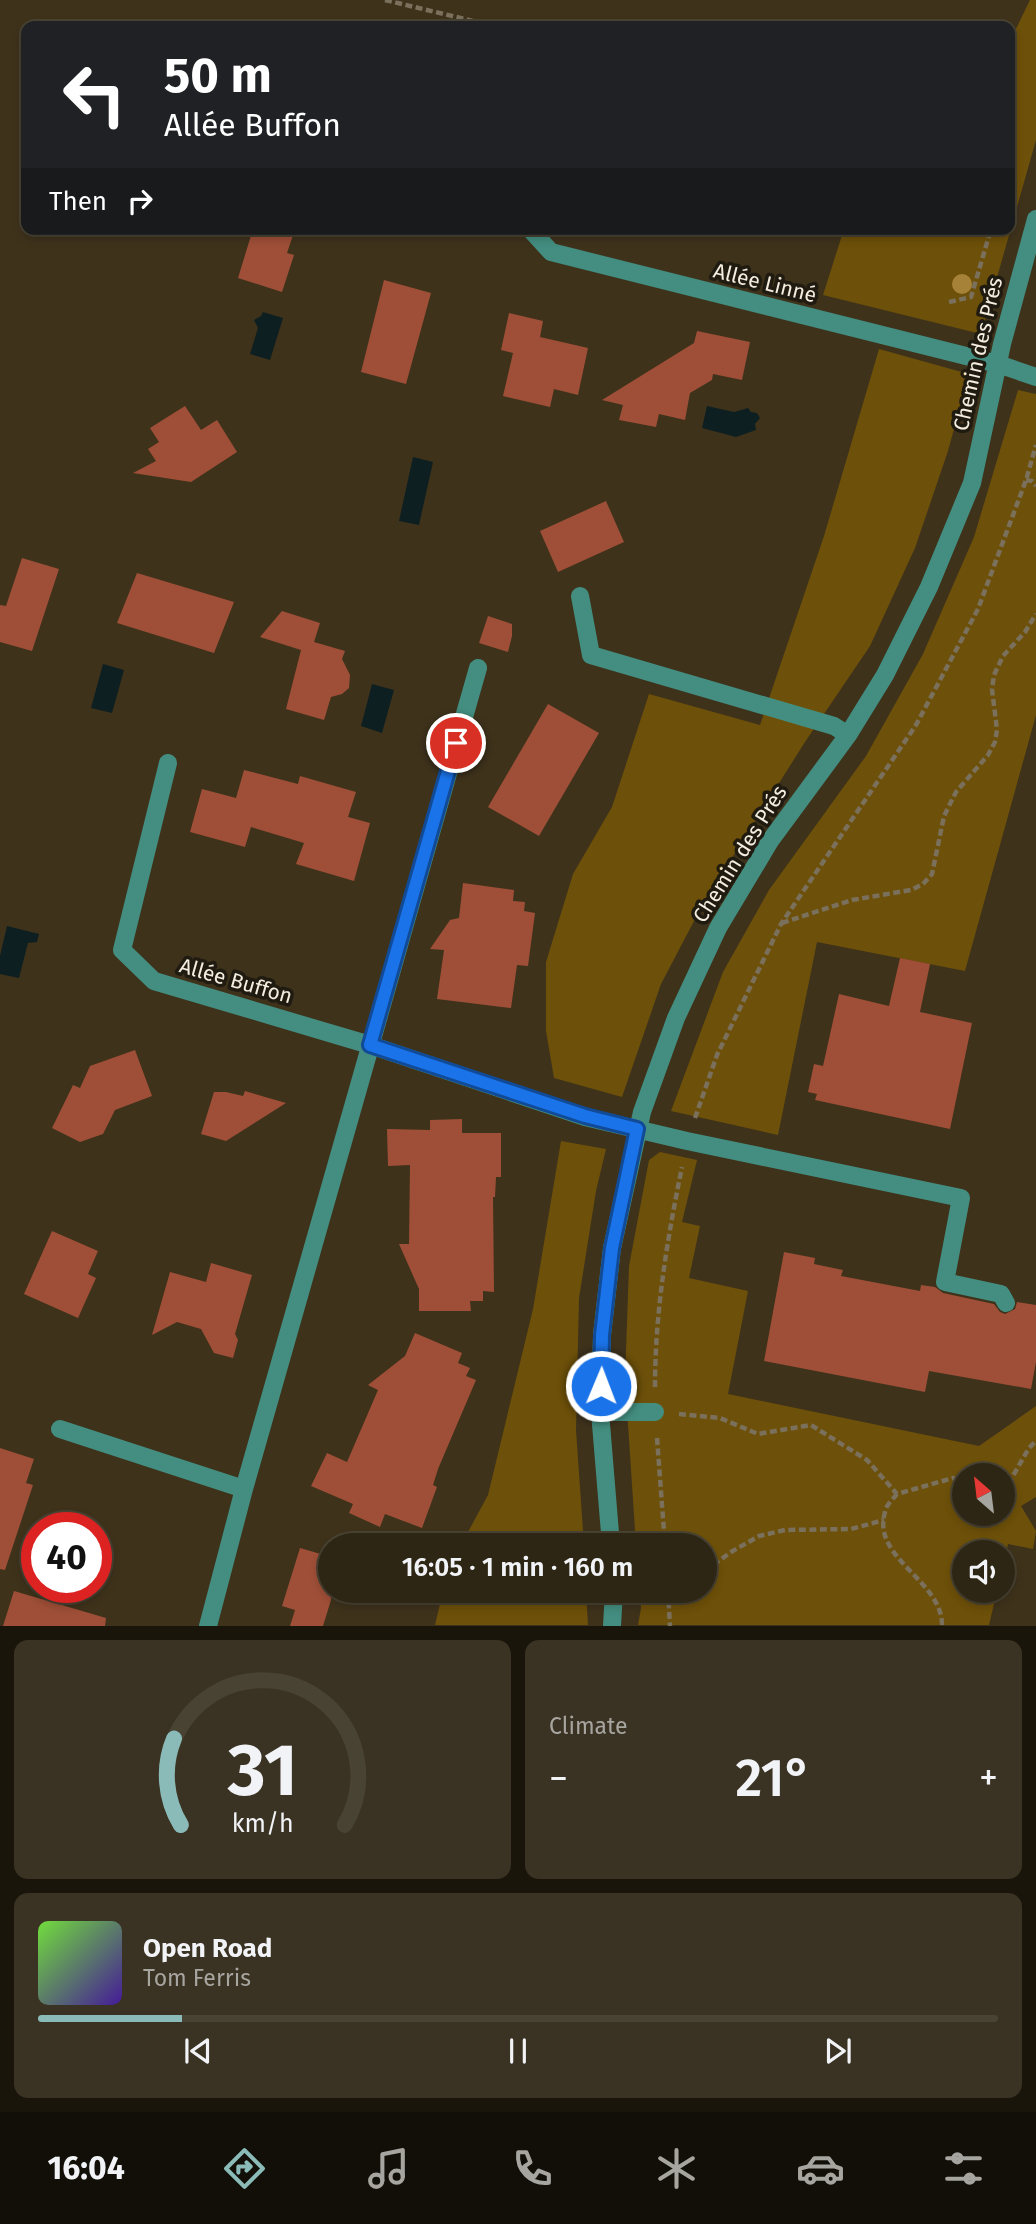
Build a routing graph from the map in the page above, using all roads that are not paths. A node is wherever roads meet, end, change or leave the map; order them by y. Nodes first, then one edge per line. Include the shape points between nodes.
1 (1036, 219) edge
2 (535, 235) edge
3 (998, 364) junction
4 (1036, 377) edge
5 (580, 596) dead end
6 (478, 668) dead end
7 (848, 735) junction
8 (168, 764) dead end
9 (370, 1045) junction
10 (637, 1129) junction
11 (1006, 1303) dead end
12 (600, 1412) junction
13 (655, 1412) road end
14 (60, 1429) dead end
15 (244, 1489) junction
16 (610, 1533) edge
17 (613, 1603) edge
18 (208, 1626) edge
19 (612, 1626) edge

1 - 3 street, Chemin des Prés
2 - 3 street, Allée Linné via 551,252
3 - 4 street, Allée Linné
3 - 7 street, Chemin des Prés via 972,483 929,587 885,675
5 - 7 street via 591,655 834,726
6 - 9 street
7 - 10 street, Chemin des Prés via 770,841 718,928 676,1018
8 - 9 street, Allée Buffon via 122,950 154,981
9 - 10 street, Allée Buffon
9 - 15 street
10 - 11 street, Allée Buffon via 961,1198 945,1282 1001,1294
10 - 12 street, Chemin des Prés via 612,1248 602,1335
12 - 13 street
12 - 16 street, Chemin des Prés
14 - 15 street
15 - 18 street
17 - 19 street

